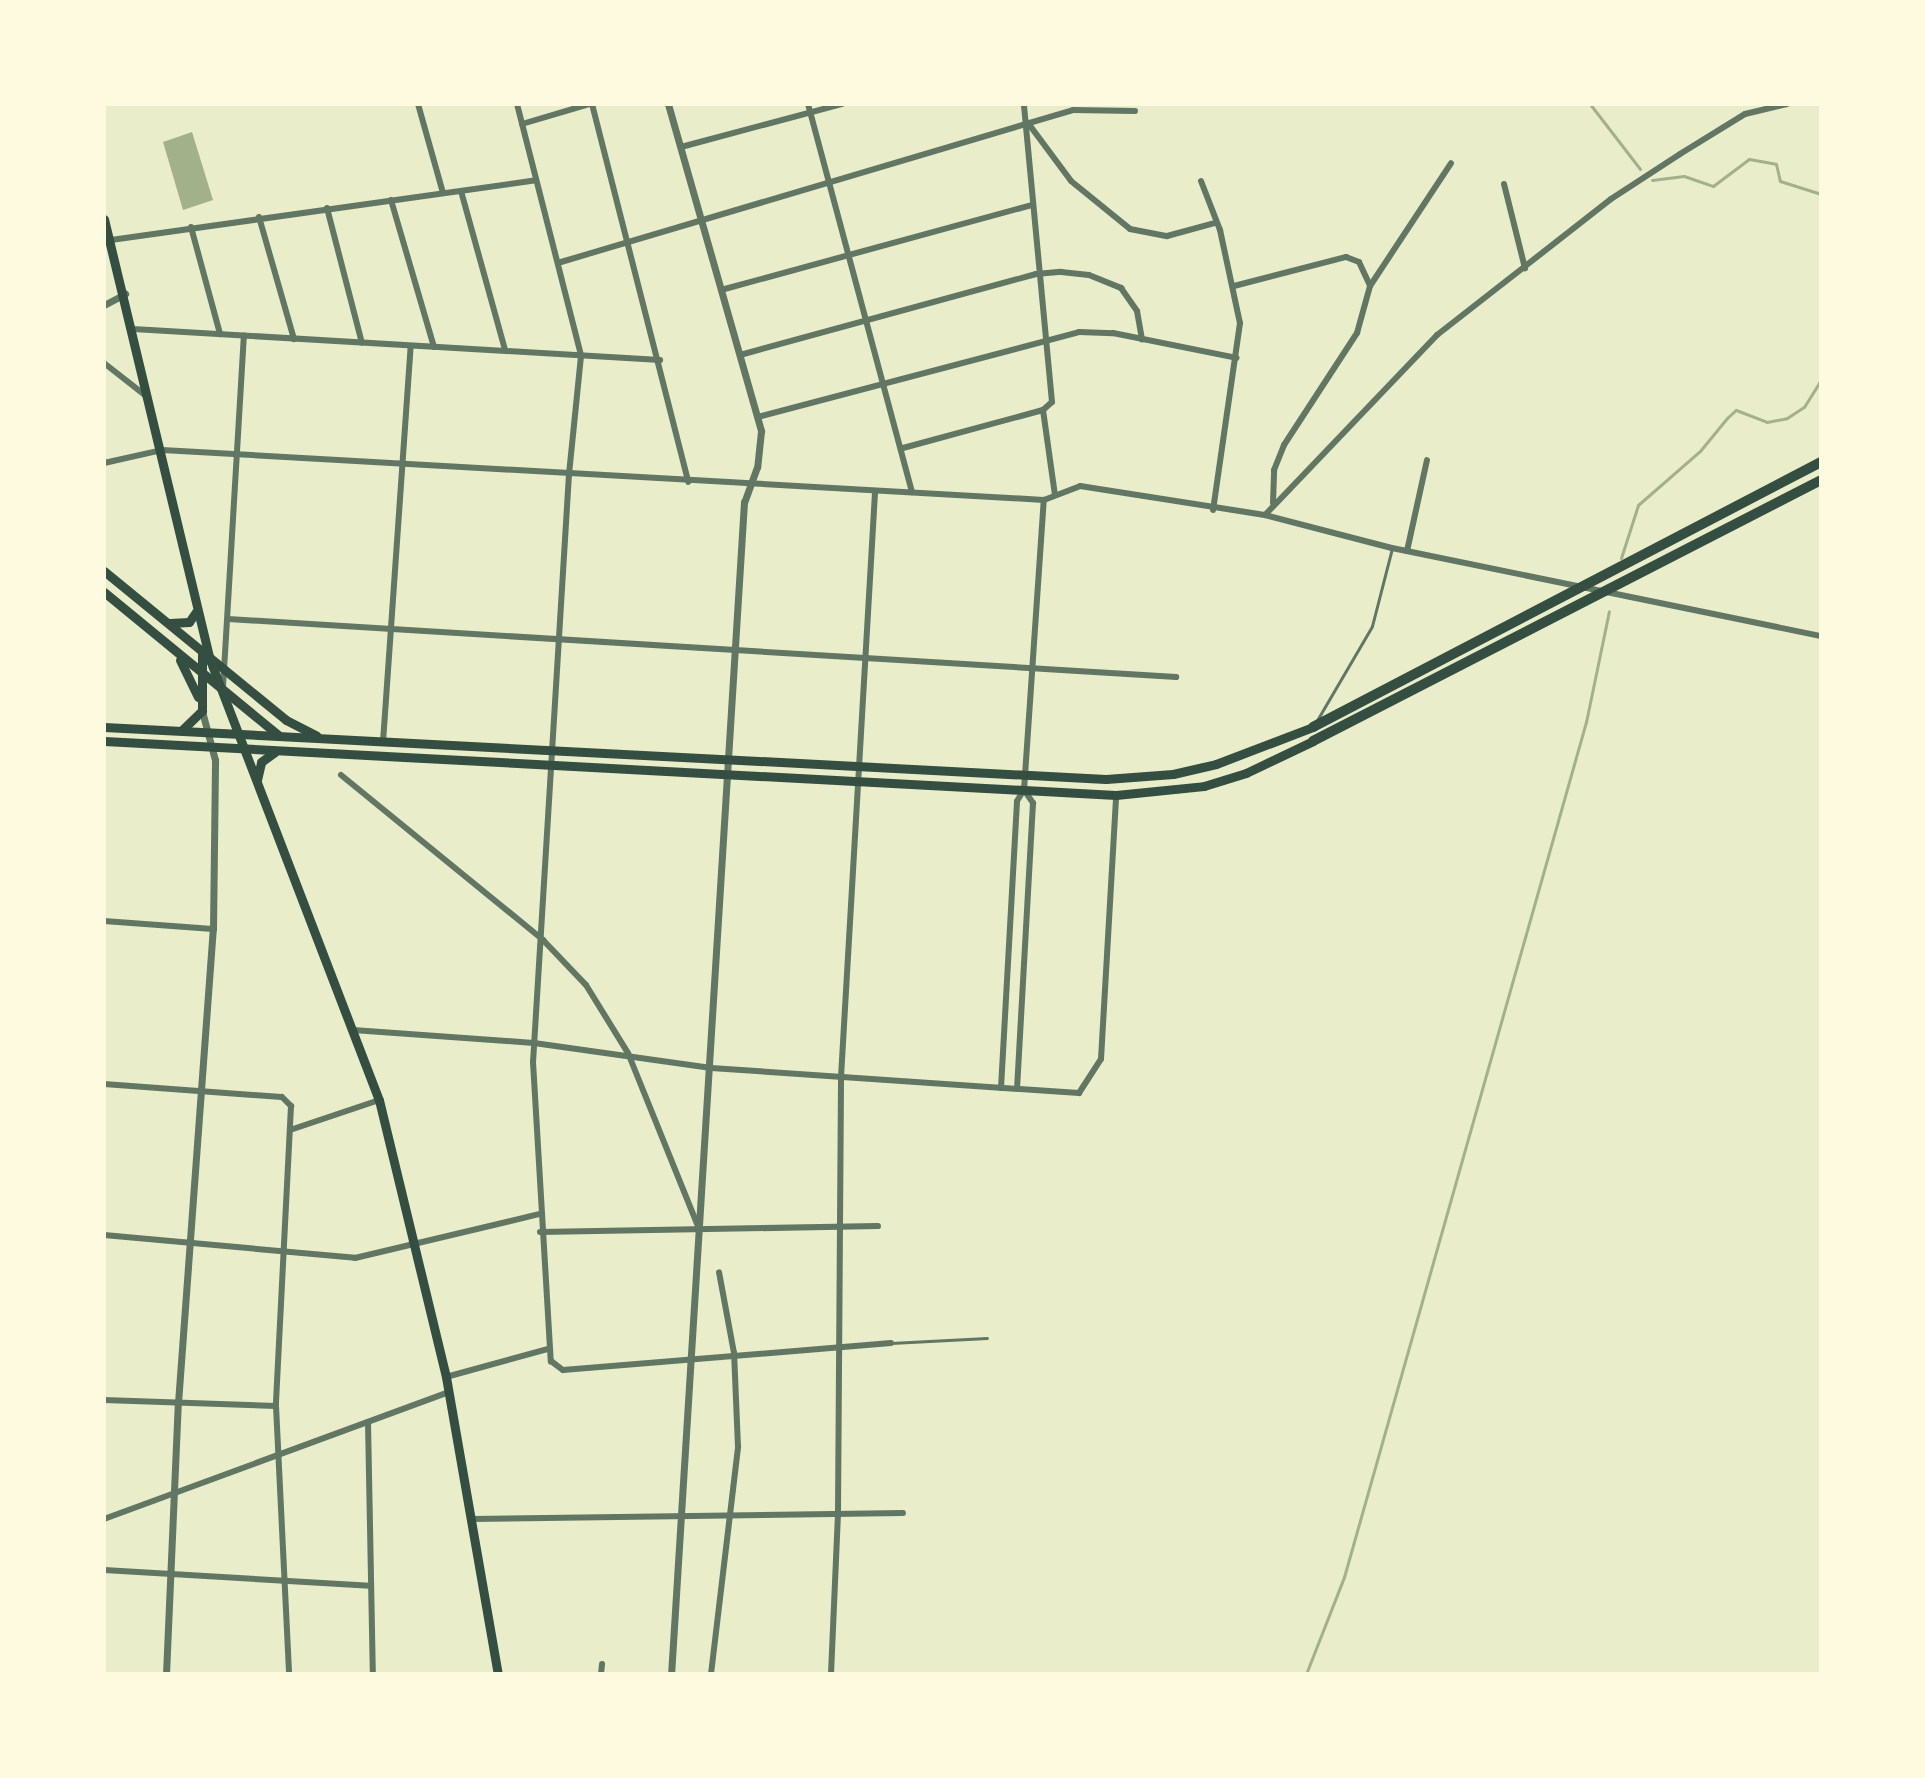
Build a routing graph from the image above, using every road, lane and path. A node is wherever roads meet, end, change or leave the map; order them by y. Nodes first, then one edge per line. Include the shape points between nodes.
1 (418, 104) edge
2 (517, 104) edge
3 (590, 104) edge
4 (668, 104) edge
5 (808, 104) edge
6 (842, 104) edge
7 (1024, 104) edge
8 (1787, 104) edge
9 (1135, 111) dead end
10 (811, 114) junction
11 (1028, 123) junction
12 (522, 124) junction
13 (681, 147) junction
14 (1451, 163) dead end
15 (536, 180) junction
16 (1201, 181) dead end
17 (829, 184) junction
18 (1504, 184) dead end
19 (461, 191) junction
20 (443, 193) junction
21 (391, 200) junction
22 (1031, 205) junction
23 (327, 208) junction
24 (259, 217) junction
25 (104, 219) edge
26 (701, 220) junction
27 (1215, 223) junction
28 (191, 227) junction
29 (111, 240) junction
30 (630, 242) junction
31 (851, 255) junction
32 (115, 257) junction
33 (561, 262) junction
34 (104, 263) edge
35 (1525, 268) junction
36 (1036, 274) junction
37 (1234, 286) junction
38 (1370, 286) junction
39 (721, 290) junction
40 (125, 294) junction
41 (104, 305) edge
42 (869, 318) junction
43 (133, 329) junction
44 (220, 334) junction
45 (244, 336) junction
46 (294, 339) junction
47 (1044, 340) junction
48 (1142, 340) junction
49 (362, 343) junction
50 (411, 346) junction
51 (434, 347) junction
52 (505, 350) junction
53 (740, 355) junction
54 (581, 356) junction
55 (1237, 358) junction
56 (660, 360) junction
57 (104, 363) edge
58 (143, 369) junction
59 (129, 382) junction
60 (885, 386) junction
61 (151, 399) junction
62 (1043, 410) junction
63 (758, 417) junction
64 (903, 448) junction
65 (162, 450) junction
66 (237, 456) junction
67 (1427, 460) dead end
68 (1821, 462) edge
69 (104, 463) edge
70 (402, 465) junction
71 (569, 474) junction
72 (1821, 480) edge
73 (688, 482) junction
74 (749, 485) junction
75 (875, 492) junction
76 (912, 492) junction
77 (1055, 495) junction
78 (1044, 500) junction
79 (1273, 503) junction
80 (1213, 510) junction
81 (1265, 515) junction
82 (1392, 548) junction
83 (1407, 551) junction
84 (104, 571) edge
85 (1588, 587) junction
86 (104, 592) edge
87 (1612, 592) junction
88 (196, 612) junction
89 (228, 619) junction
90 (164, 620) junction
91 (394, 630) junction
92 (1821, 636) edge
93 (560, 640) junction
94 (735, 651) junction
95 (173, 652) junction
96 (202, 652) junction
97 (867, 658) junction
98 (210, 660) junction
99 (1032, 669) junction
100 (223, 671) junction
101 (202, 676) junction
102 (1176, 677) dead end
103 (223, 690) junction
104 (202, 707) junction
105 (104, 727) edge
106 (1313, 727) junction
107 (176, 731) junction
108 (209, 734) junction
109 (239, 735) junction
110 (280, 737) junction
111 (331, 739) junction
112 (104, 741) edge
113 (1313, 741) joint
114 (383, 742) junction
115 (212, 746) junction
116 (244, 748) junction
117 (299, 749) junction
118 (552, 750) junction
119 (729, 758) junction
120 (551, 763) junction
121 (860, 764) junction
122 (728, 772) junction
123 (1024, 773) junction
124 (341, 775) dead end
125 (257, 780) junction
126 (859, 781) junction
127 (1024, 790) junction
128 (1116, 795) junction
129 (104, 921) edge
130 (213, 929) junction
131 (543, 940) junction
132 (353, 1030) junction
133 (534, 1043) junction
134 (628, 1053) junction
135 (711, 1068) junction
136 (841, 1077) junction
137 (104, 1084) edge
138 (1001, 1088) junction
139 (203, 1089) junction
140 (1017, 1089) junction
141 (379, 1100) junction
142 (293, 1129) junction
143 (539, 1214) junction
144 (698, 1226) junction
145 (837, 1226) junction
146 (878, 1226) dead end
147 (540, 1232) junction
148 (104, 1235) edge
149 (192, 1241) junction
150 (415, 1242) junction
151 (286, 1254) junction
152 (719, 1272) dead end
153 (987, 1338) dead end
154 (891, 1343) joint
155 (837, 1344) junction
156 (548, 1349) junction
157 (734, 1353) junction
158 (690, 1358) junction
159 (446, 1377) junction
160 (449, 1392) junction
161 (104, 1400) edge
162 (178, 1403) junction
163 (276, 1406) junction
164 (368, 1422) junction
165 (279, 1455) junction
166 (174, 1491) junction
167 (838, 1512) junction
168 (903, 1513) dead end
169 (732, 1514) junction
170 (681, 1517) junction
171 (104, 1519) edge
172 (470, 1519) junction
173 (104, 1570) edge
174 (170, 1573) junction
175 (286, 1583) junction
176 (370, 1586) junction
177 (602, 1664) dead end
178 (166, 1674) edge
179 (289, 1674) edge
180 (373, 1674) edge
181 (498, 1674) edge
182 (601, 1674) edge
183 (671, 1674) edge
184 (711, 1674) edge
185 (831, 1674) edge

1 - 20 street
2 - 12 street
3 - 12 street
3 - 30 street
4 - 13 street
5 - 10 street
6 - 10 street
7 - 11 street
8 - 35 street via 1745,114 1680,154
9 - 11 street via 1073,110
10 - 13 street
10 - 17 street
11 - 17 street
11 - 22 street
11 - 27 street via 1071,181 1130,229 1167,236
12 - 15 street
13 - 26 street
14 - 38 street
15 - 19 street
15 - 33 street
16 - 27 street
17 - 26 street
17 - 31 street
18 - 35 street
19 - 20 street
19 - 52 street
20 - 21 street
21 - 23 street
21 - 51 street
22 - 31 street
22 - 36 street
23 - 24 street
23 - 49 street
24 - 28 street
24 - 46 street
25 - 29 main road
26 - 30 street
26 - 39 street
27 - 37 street
28 - 29 street
28 - 44 street
29 - 32 main road
30 - 33 street
30 - 56 street
31 - 39 street
31 - 42 street
32 - 34 lane
32 - 40 main road
33 - 54 street
35 - 79 street via 1437,335 1294,489
36 - 42 street
36 - 47 street
36 - 48 street via 1078,273 1121,288 1137,311
37 - 38 street via 1346,257 1359,262
37 - 55 street via 1240,323
38 - 79 street via 1357,333 1284,445 1274,470
39 - 53 street
40 - 41 street
40 - 43 main road
42 - 53 street
42 - 60 street
43 - 44 street
43 - 58 main road
44 - 45 street
45 - 46 street
45 - 66 street
46 - 49 street
47 - 48 street via 1095,331
47 - 60 street
47 - 62 street via 1052,402
48 - 55 street
49 - 50 street
50 - 51 street
50 - 70 street
51 - 52 street
52 - 54 street
53 - 63 street
54 - 56 street
54 - 71 street
55 - 80 street
56 - 73 street
57 - 59 street
58 - 59 street
58 - 61 main road
59 - 61 street
60 - 63 street
60 - 64 street
61 - 65 main road
62 - 64 street
62 - 77 street
63 - 74 street via 761,447
64 - 76 street
65 - 66 street
65 - 69 street
65 - 88 main road
66 - 70 street
66 - 89 street
67 - 83 street
68 - 85 highway
70 - 71 street
70 - 91 street
71 - 73 street
71 - 93 street
72 - 87 highway
73 - 74 street
74 - 75 street
74 - 94 street
75 - 76 street
75 - 97 street
76 - 78 street
77 - 78 street
77 - 80 street via 1080,486
78 - 99 street
79 - 81 street
80 - 81 street
81 - 82 street
82 - 83 street
82 - 106 lane via 1372,626
83 - 85 street
84 - 90 main road
85 - 87 street
85 - 106 highway
86 - 95 main road
87 - 92 street
87 - 113 highway
88 - 90 main road via 182,625
88 - 96 main road
88 - 98 main road
89 - 91 street
89 - 100 street
90 - 96 main road
91 - 93 street
91 - 114 street
93 - 94 street
93 - 118 street
94 - 97 street
94 - 119 street
95 - 101 main road
95 - 104 main road
96 - 98 main road
96 - 101 main road
97 - 99 street
97 - 121 street
98 - 100 main road
98 - 103 main road
99 - 102 street
99 - 123 street
100 - 103 street
100 - 111 main road via 295,727
101 - 103 main road
101 - 104 main road
103 - 109 main road
103 - 110 main road
104 - 107 main road via 189,728
104 - 108 street
105 - 107 main road
106 - 123 main road via 1216,764 1173,774 1106,779
107 - 108 main road
108 - 109 main road
108 - 115 street
109 - 110 main road
109 - 116 main road
110 - 111 main road
110 - 117 main road
111 - 114 main road
112 - 115 main road
113 - 128 main road via 1246,773 1204,786
114 - 118 main road
115 - 116 main road
115 - 130 street
116 - 117 main road
116 - 125 main road
117 - 120 main road
117 - 125 main road via 266,755
118 - 119 main road
118 - 120 street
119 - 121 main road
119 - 122 street
120 - 122 main road
120 - 131 street
121 - 123 main road
121 - 126 street
122 - 126 main road
122 - 135 street
123 - 127 street
124 - 131 street
125 - 132 main road
126 - 127 main road
126 - 136 street
127 - 128 main road
127 - 138 street via 1017,801
127 - 140 street via 1033,803
128 - 140 street via 1101,1059 1083,1091
129 - 130 street
130 - 139 street
131 - 133 street
131 - 134 street via 586,985
132 - 133 street
132 - 141 main road
133 - 134 street
133 - 143 street
134 - 135 street
134 - 144 street
135 - 136 street
135 - 144 street
136 - 138 street
136 - 145 street
137 - 139 street
138 - 140 street
139 - 142 street via 288,1100
139 - 149 street
141 - 142 street
141 - 150 main road
142 - 151 street
143 - 147 street
143 - 150 street
144 - 145 street
144 - 147 street
144 - 158 street
145 - 146 street
145 - 155 street
147 - 156 street
148 - 149 street
149 - 151 street
149 - 162 street
150 - 151 street via 355,1258
150 - 159 main road
151 - 163 street
152 - 157 street
153 - 154 lane
154 - 155 street
155 - 157 street
155 - 167 street
156 - 158 street via 556,1369
156 - 159 street
157 - 158 street
157 - 169 street via 738,1447
158 - 170 street
159 - 160 main road
160 - 164 street
160 - 172 main road
161 - 162 street
162 - 163 street
162 - 166 street
163 - 165 street
164 - 165 street
164 - 176 street
165 - 166 street
165 - 175 street
166 - 171 street
166 - 174 street
167 - 168 street
167 - 169 street
167 - 185 street
169 - 170 street
169 - 184 street
170 - 172 street
170 - 183 street
172 - 181 main road
173 - 174 street
174 - 175 street
174 - 178 street
175 - 176 street
175 - 179 street
176 - 180 street
177 - 182 street

